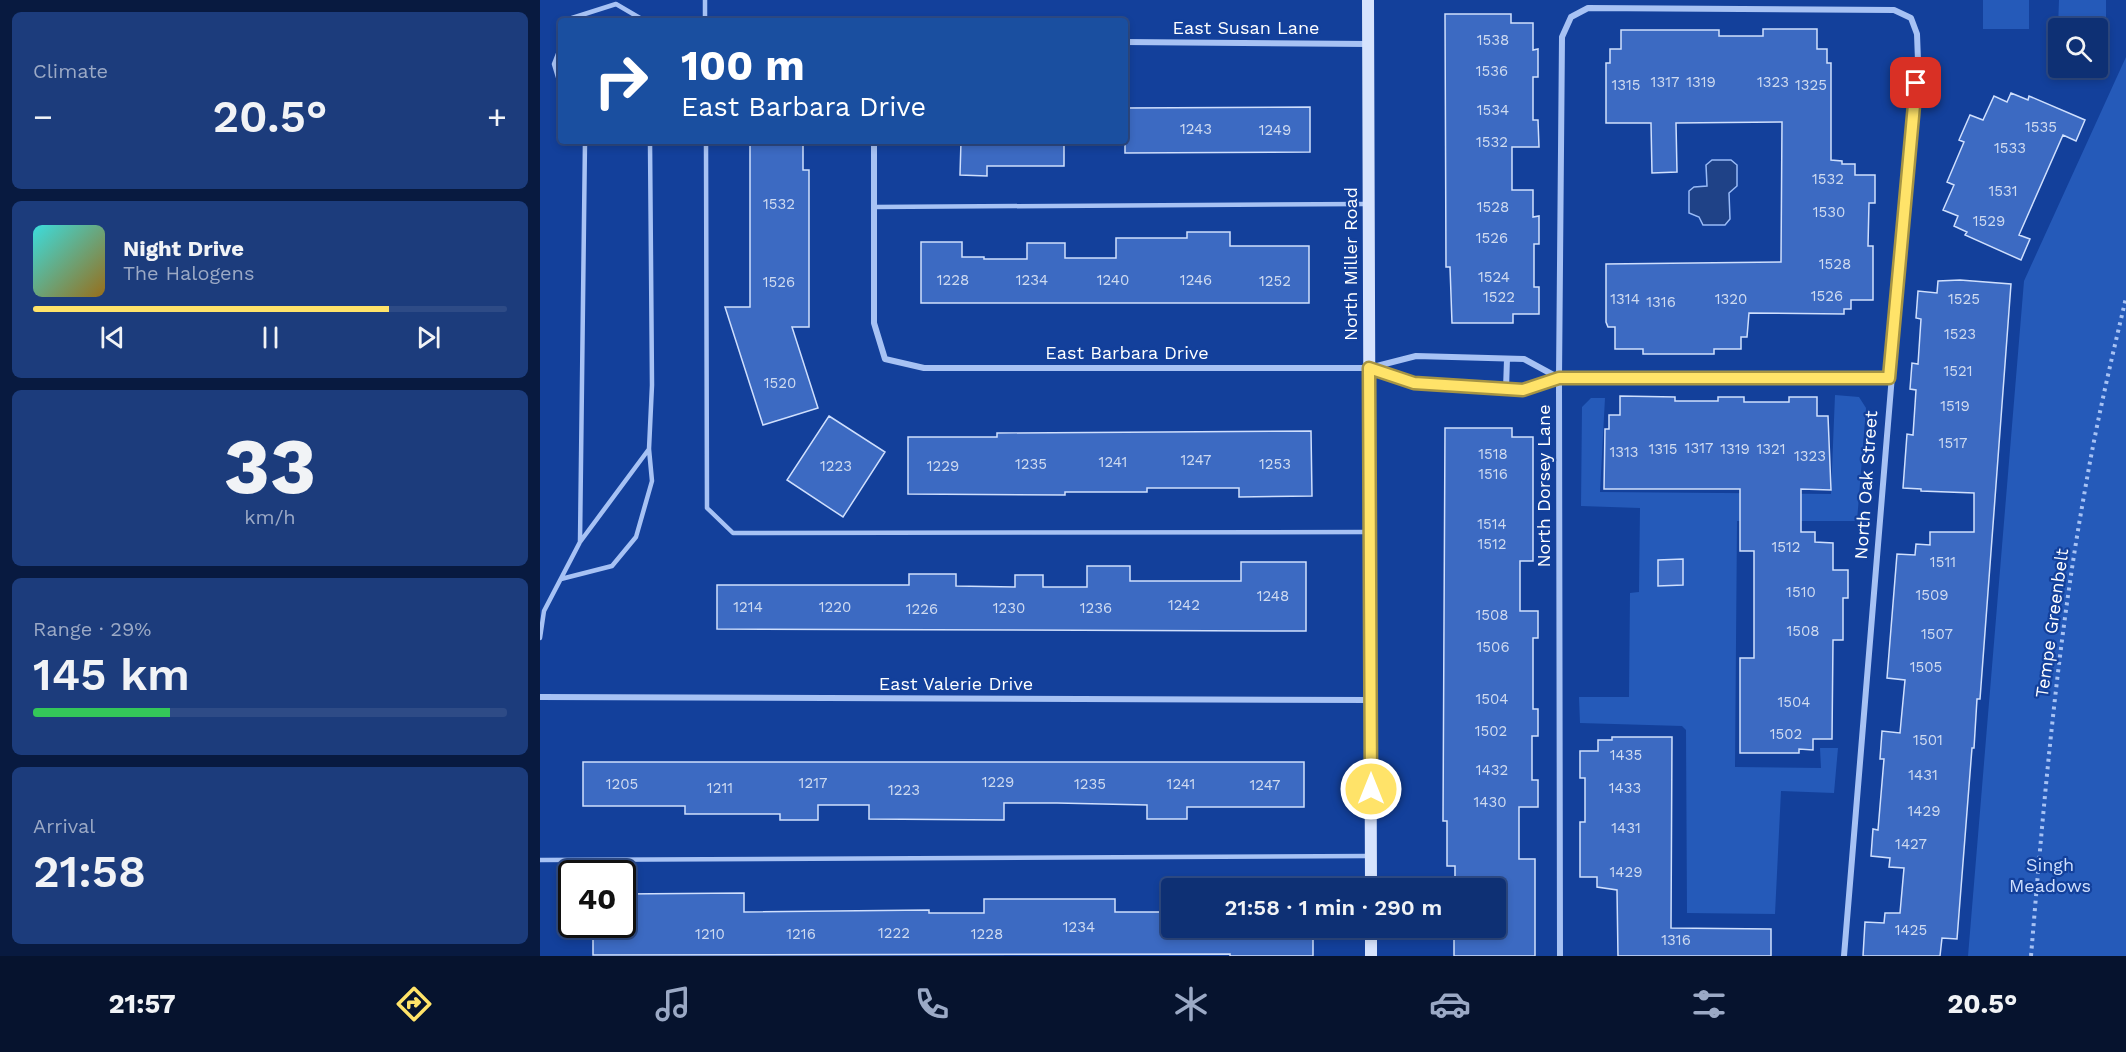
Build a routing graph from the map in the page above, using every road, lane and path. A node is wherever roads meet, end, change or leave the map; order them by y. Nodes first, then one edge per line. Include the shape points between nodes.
1 (705, 0) edge
2 (1368, 0) edge
3 (572, 18) edge
4 (640, 18) edge
5 (705, 18) edge
6 (1911, 18) joint
7 (1128, 42) edge
8 (1368, 44) junction
9 (558, 54) edge
10 (558, 77) edge
11 (585, 144) edge
12 (650, 144) edge
13 (706, 144) edge
14 (874, 144) edge
15 (1368, 204) junction
16 (874, 207) junction
17 (2126, 298) edge
18 (1507, 359) junction
19 (1369, 368) junction
20 (1559, 378) junction
21 (1889, 378) junction
22 (1506, 389) junction
23 (650, 449) junction
24 (1370, 532) junction
25 (580, 542) junction
26 (561, 579) junction
27 (540, 638) edge
28 (540, 697) edge
29 (1372, 700) junction
30 (1371, 856) junction
31 (540, 860) edge
32 (1371, 878) edge
33 (1371, 938) edge
34 (1371, 956) edge
35 (1560, 956) edge
36 (1844, 956) edge
37 (2031, 956) edge

1 - 5 lane
2 - 8 street, North Miller Road
3 - 4 lane via 616,4
6 - 20 street, North Dorsey Lane via 1894,10 1588,8 1570,17 1562,37
6 - 21 street, North Oak Street via 1917,34 1918,61
7 - 8 street, East Susan Lane
8 - 15 street, North Miller Road
9 - 10 lane via 554,64
11 - 25 lane
12 - 23 lane
13 - 24 lane via 707,508 733,533
14 - 16 street
15 - 16 lane
15 - 19 street, North Miller Road
16 - 19 street, East Barbara Drive via 874,323 885,359 924,368
17 - 37 path, Tempe Greenbelt via 2085,490 2064,623
18 - 19 street, East Barbara Drive via 1416,356
18 - 20 street, East Barbara Drive via 1524,359
18 - 22 street
19 - 22 street, East Barbara Drive via 1414,383
19 - 24 street, North Miller Road
20 - 21 street, East Barbara Drive
20 - 22 street, East Barbara Drive via 1523,390
20 - 35 street, North Dorsey Lane
21 - 36 street, North Oak Street
23 - 25 lane
23 - 26 lane via 652,481 636,537 612,566
24 - 29 street, North Miller Road
25 - 26 lane
26 - 27 lane via 544,611
28 - 29 street, East Valerie Drive
29 - 30 street, North Miller Road
30 - 31 lane
30 - 32 street, North Miller Road
33 - 34 street

